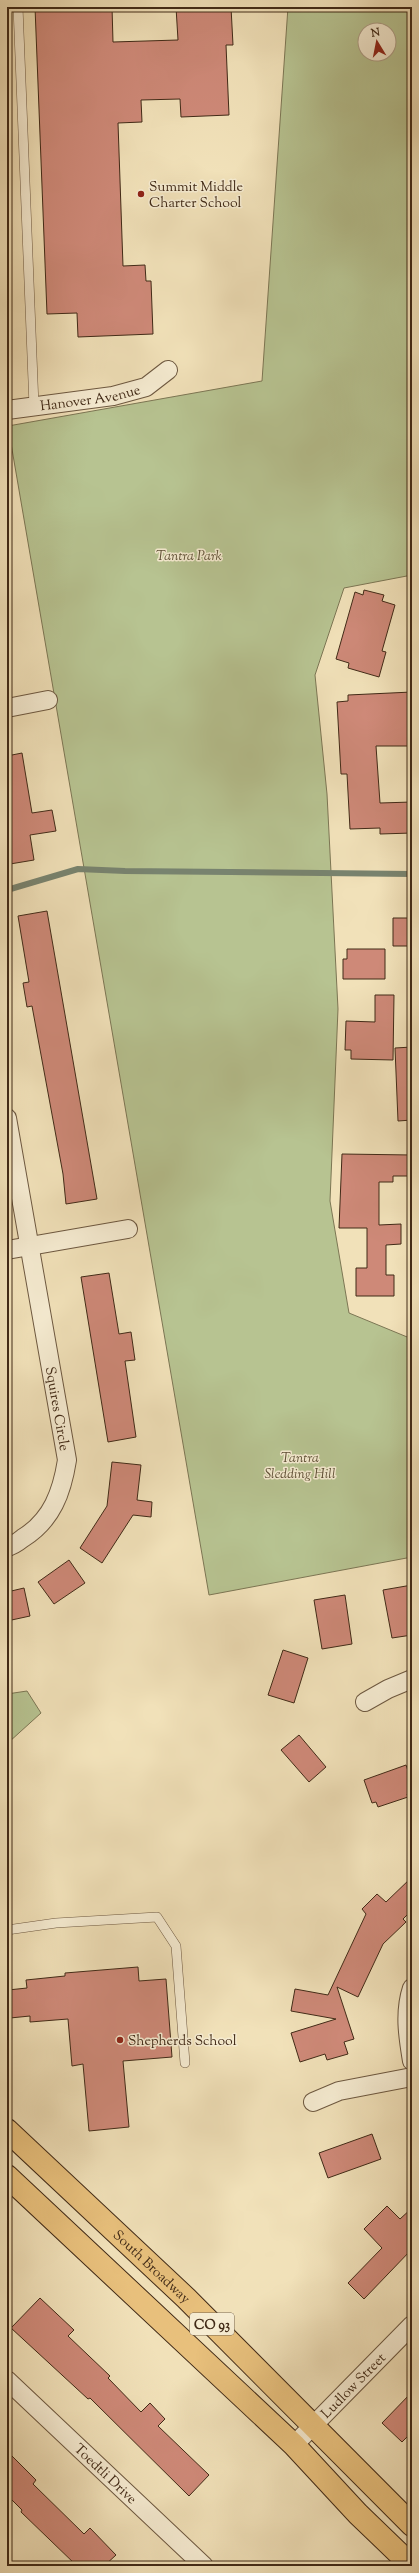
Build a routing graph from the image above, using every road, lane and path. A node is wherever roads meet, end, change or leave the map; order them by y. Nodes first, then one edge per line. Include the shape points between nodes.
1 (18, 7) edge
2 (168, 370) dead end
3 (34, 406) junction
4 (7, 410) edge
5 (48, 700) dead end
6 (7, 708) edge
7 (7, 1118) edge
8 (128, 1229) dead end
9 (28, 1246) junction
10 (7, 1250) edge
11 (7, 1547) edge
12 (412, 1679) edge
13 (365, 1702) dead end
14 (7, 1930) edge
15 (412, 1988) edge
16 (412, 2061) edge
17 (185, 2063) dead end
18 (412, 2077) edge
19 (313, 2102) dead end
20 (7, 2130) edge
21 (7, 2176) edge
22 (412, 2325) edge
23 (7, 2380) edge
24 (314, 2425) junction
25 (294, 2445) junction
26 (412, 2525) edge
27 (194, 2563) edge
28 (412, 2566) edge

1 - 3 lane
2 - 3 street, Hanover Avenue via 146,387 113,396
3 - 4 street, Hanover Avenue
5 - 6 street
7 - 9 street, Squires Circle
8 - 9 street
9 - 10 street
9 - 11 street, Squires Circle via 67,1460 63,1486 51,1511 35,1531
12 - 13 street
14 - 17 lane via 56,1923 157,1917 176,1946
15 - 16 street via 408,2000 407,2031
18 - 19 street via 340,2091
20 - 24 highway, South Broadway / CO 93 via 186,2298
21 - 25 highway, CO 93
22 - 24 street, Ludlow Street
23 - 27 street, Toedtli Drive
24 - 25 street, Ludlow Street
24 - 26 highway, South Broadway / CO 93
25 - 28 highway, CO 93 via 358,2514

